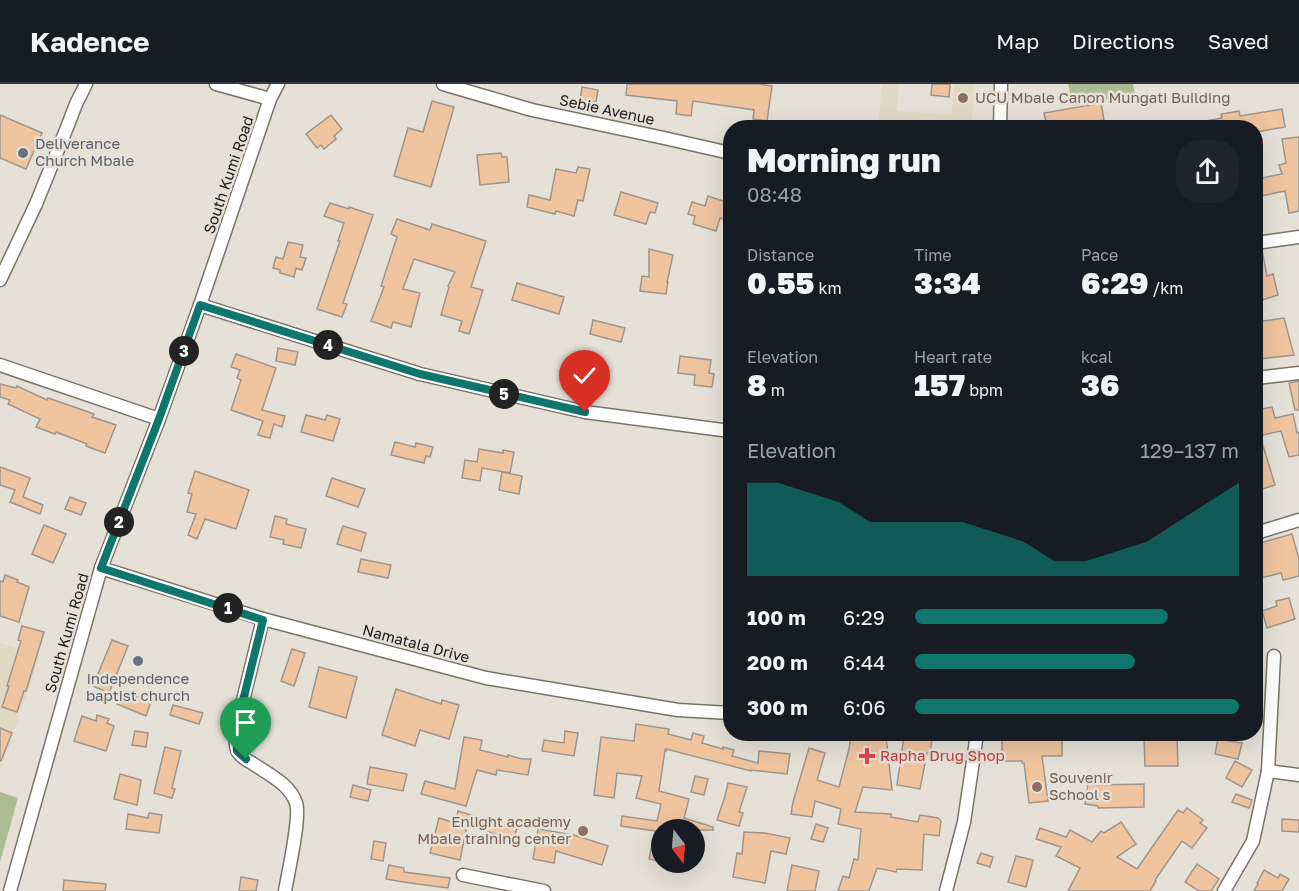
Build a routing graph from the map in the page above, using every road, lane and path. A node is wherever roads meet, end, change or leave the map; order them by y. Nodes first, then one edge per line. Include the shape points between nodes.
1 (86, 84) edge
2 (216, 84) edge
3 (278, 84) edge
4 (443, 84) edge
5 (1001, 84) edge
6 (270, 99) junction
7 (1000, 120) edge
8 (723, 151) edge
9 (1299, 237) edge
10 (1263, 242) edge
11 (0, 280) edge
12 (200, 305) junction
13 (0, 365) edge
14 (1299, 373) edge
15 (1263, 377) edge
16 (159, 419) junction
17 (723, 430) edge
18 (1299, 520) edge
19 (1263, 531) edge
20 (101, 568) junction
21 (263, 620) junction
22 (1274, 656) dead end
23 (723, 713) edge
24 (976, 741) edge
25 (1268, 771) junction
26 (1299, 775) edge
27 (462, 875) dead end
28 (10, 891) edge
29 (285, 891) edge
30 (544, 891) edge
31 (946, 891) edge
32 (1224, 891) edge

1 - 11 street
2 - 6 street
3 - 6 street, South Kumi Road
4 - 8 street, Sebie Avenue via 532,110
5 - 7 street
6 - 12 street, South Kumi Road
9 - 10 street
12 - 16 street, South Kumi Road
12 - 17 street via 420,374 585,412
13 - 16 street
14 - 15 street
16 - 20 street, South Kumi Road
18 - 19 street
20 - 21 street, Namatala Drive
20 - 28 street, South Kumi Road
21 - 23 street, Namatala Drive via 486,678 678,710
21 - 29 street via 236,742 237,751 280,782 297,805
22 - 25 street
24 - 31 street via 964,822
25 - 26 street
25 - 32 street via 1253,841
27 - 30 street

